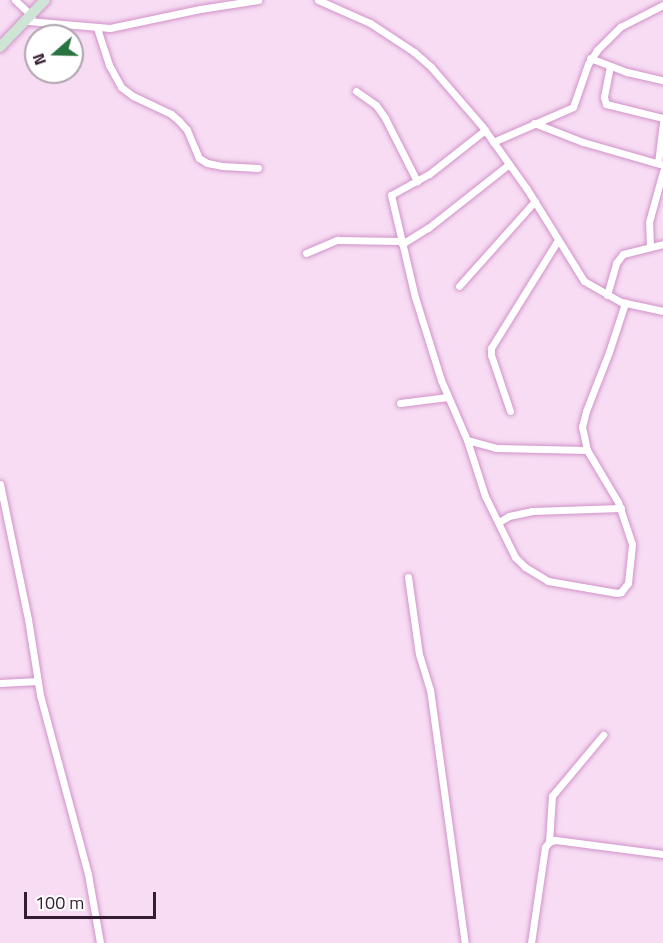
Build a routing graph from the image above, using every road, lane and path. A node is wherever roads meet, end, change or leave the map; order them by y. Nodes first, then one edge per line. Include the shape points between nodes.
1 (15, 0) edge
2 (45, 0) edge
3 (258, 0) edge
4 (318, 0) edge
5 (663, 5) edge
6 (30, 18) junction
7 (97, 28) junction
8 (0, 47) edge
9 (590, 58) junction
10 (610, 66) junction
11 (663, 80) edge
12 (356, 91) dead end
13 (663, 120) edge
14 (534, 123) junction
15 (485, 130) junction
16 (493, 142) junction
17 (509, 164) junction
18 (661, 164) edge
19 (258, 168) dead end
20 (663, 171) edge
21 (417, 181) junction
22 (535, 201) junction
23 (558, 240) junction
24 (402, 242) junction
25 (663, 244) edge
26 (650, 247) junction
27 (306, 254) dead end
28 (459, 286) dead end
29 (607, 296) junction
30 (625, 303) junction
31 (663, 311) edge
32 (448, 397) junction
33 (400, 403) dead end
34 (510, 411) dead end
35 (467, 440) junction
36 (586, 450) junction
37 (0, 484) edge
38 (621, 508) junction
39 (499, 522) junction
40 (408, 577) dead end
41 (38, 681) junction
42 (0, 683) edge
43 (603, 735) dead end
44 (549, 842) junction
45 (663, 854) edge
46 (100, 943) edge
47 (465, 943) edge
48 (531, 943) edge

1 - 6 street
2 - 6 street
3 - 7 street
4 - 15 street via 370,23 414,52
5 - 9 street via 620,27
6 - 7 street
6 - 8 street
7 - 19 street via 121,87 179,121 200,158 222,166
9 - 10 street
9 - 14 street via 573,107
10 - 11 street
10 - 13 street via 606,104
12 - 21 street via 376,105 385,118
13 - 18 street
14 - 16 street
14 - 18 street
15 - 16 street
15 - 21 street
16 - 17 street
17 - 22 street
17 - 24 street via 428,228
20 - 26 street via 649,222
21 - 24 street via 391,195
22 - 23 street
22 - 28 street
23 - 29 street via 584,281
23 - 34 street via 491,348
24 - 27 street via 337,240
24 - 32 street via 415,297
25 - 26 street
26 - 29 street via 628,251 619,258
29 - 30 street
30 - 31 street
30 - 36 street via 586,411 582,427
32 - 33 street
32 - 35 street
35 - 36 street via 496,448
35 - 39 street via 485,496
36 - 38 street
37 - 41 street
38 - 39 street via 532,511
38 - 39 street via 632,544 628,583 617,593 562,586 532,572 515,557
40 - 47 street via 419,654 430,689
41 - 42 street
41 - 46 street via 88,874
43 - 44 street via 552,796
44 - 45 street
44 - 48 street via 543,858

